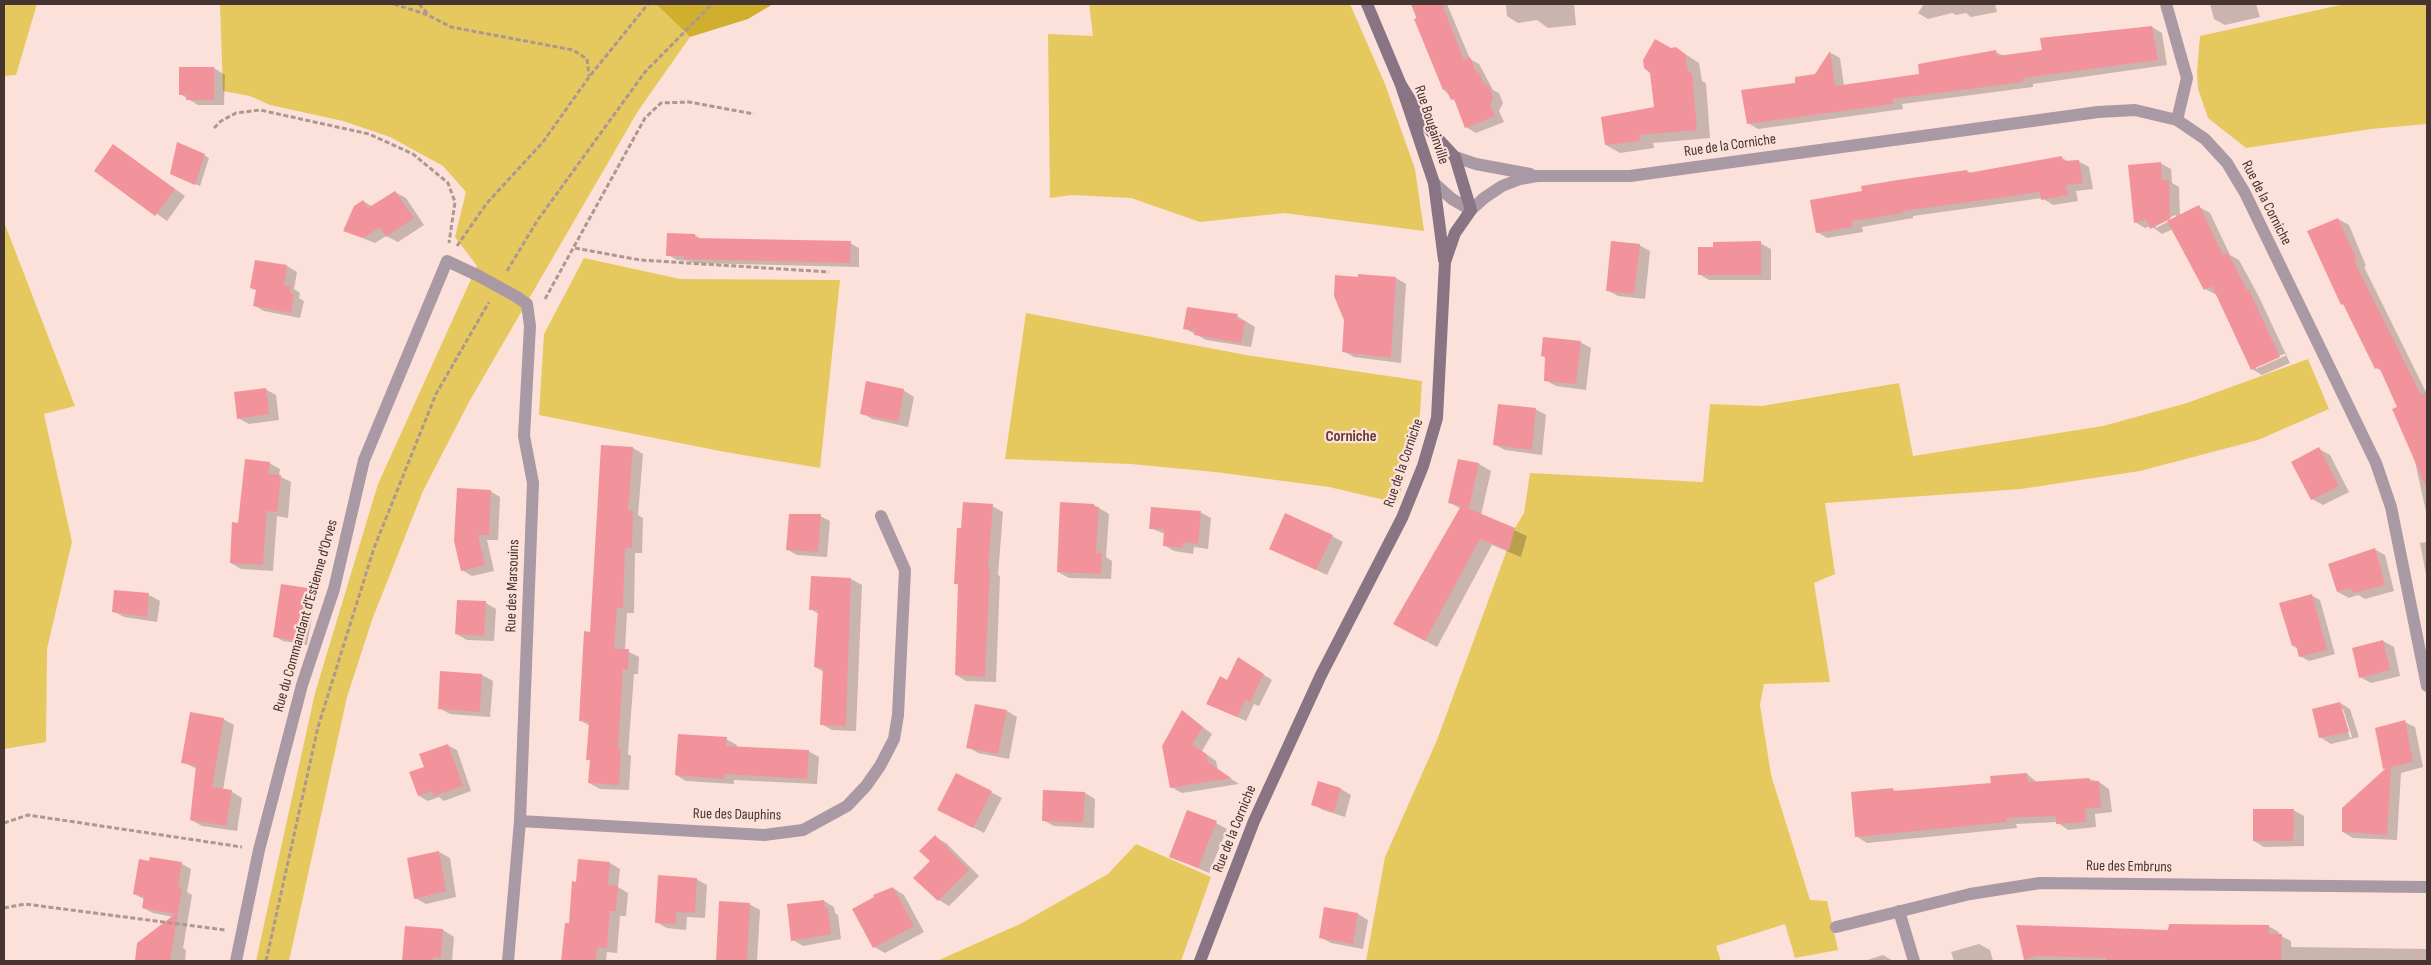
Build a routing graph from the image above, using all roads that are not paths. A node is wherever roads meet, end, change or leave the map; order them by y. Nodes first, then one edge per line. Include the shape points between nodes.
1 (1367, 4) edge
2 (2166, 4) edge
3 (1401, 85) junction
4 (2177, 120) junction
5 (1455, 158) junction
6 (1537, 176) junction
7 (1434, 183) junction
8 (1471, 210) junction
9 (447, 261) joint
10 (1444, 262) junction
11 (881, 516) dead end
12 (2427, 686) edge
13 (520, 821) junction
14 (2427, 887) edge
15 (1899, 911) junction
16 (1836, 927) dead end
17 (236, 961) edge
18 (508, 961) edge
19 (1200, 961) edge
20 (1914, 961) edge

1 - 3 street, Rue Bougainville
2 - 4 street via 2187,78
3 - 5 street via 1427,127
3 - 7 street, Rue Bougainville
4 - 6 street, Rue de la Corniche via 2135,110 2098,112 1630,176
4 - 12 street, Rue de la Corniche via 2205,139 2227,163 2245,193 2376,463 2391,507
5 - 6 street
5 - 8 street
6 - 8 street, Rue de la Corniche via 1502,186
7 - 8 street
7 - 10 street, Rue Bougainville
8 - 10 street, Rue de la Corniche via 1455,233
9 - 13 street, Rue des Marsouins, bridge via 527,304 530,326 524,436 533,483
9 - 17 street, Rue du Commandant d'Estienne d'Orves via 364,460 334,589 302,685 259,850
10 - 19 street, Rue de la Corniche via 1437,418 1423,466 1402,518 1321,675 1258,813
11 - 13 street, Rue des Dauphins via 905,570 898,715 894,739 880,766 847,806 803,830 764,835
13 - 18 street, Rue des Marsouins
14 - 15 street, Rue des Embruns via 2040,883 1970,894
15 - 16 street, Rue des Embruns
15 - 20 street

